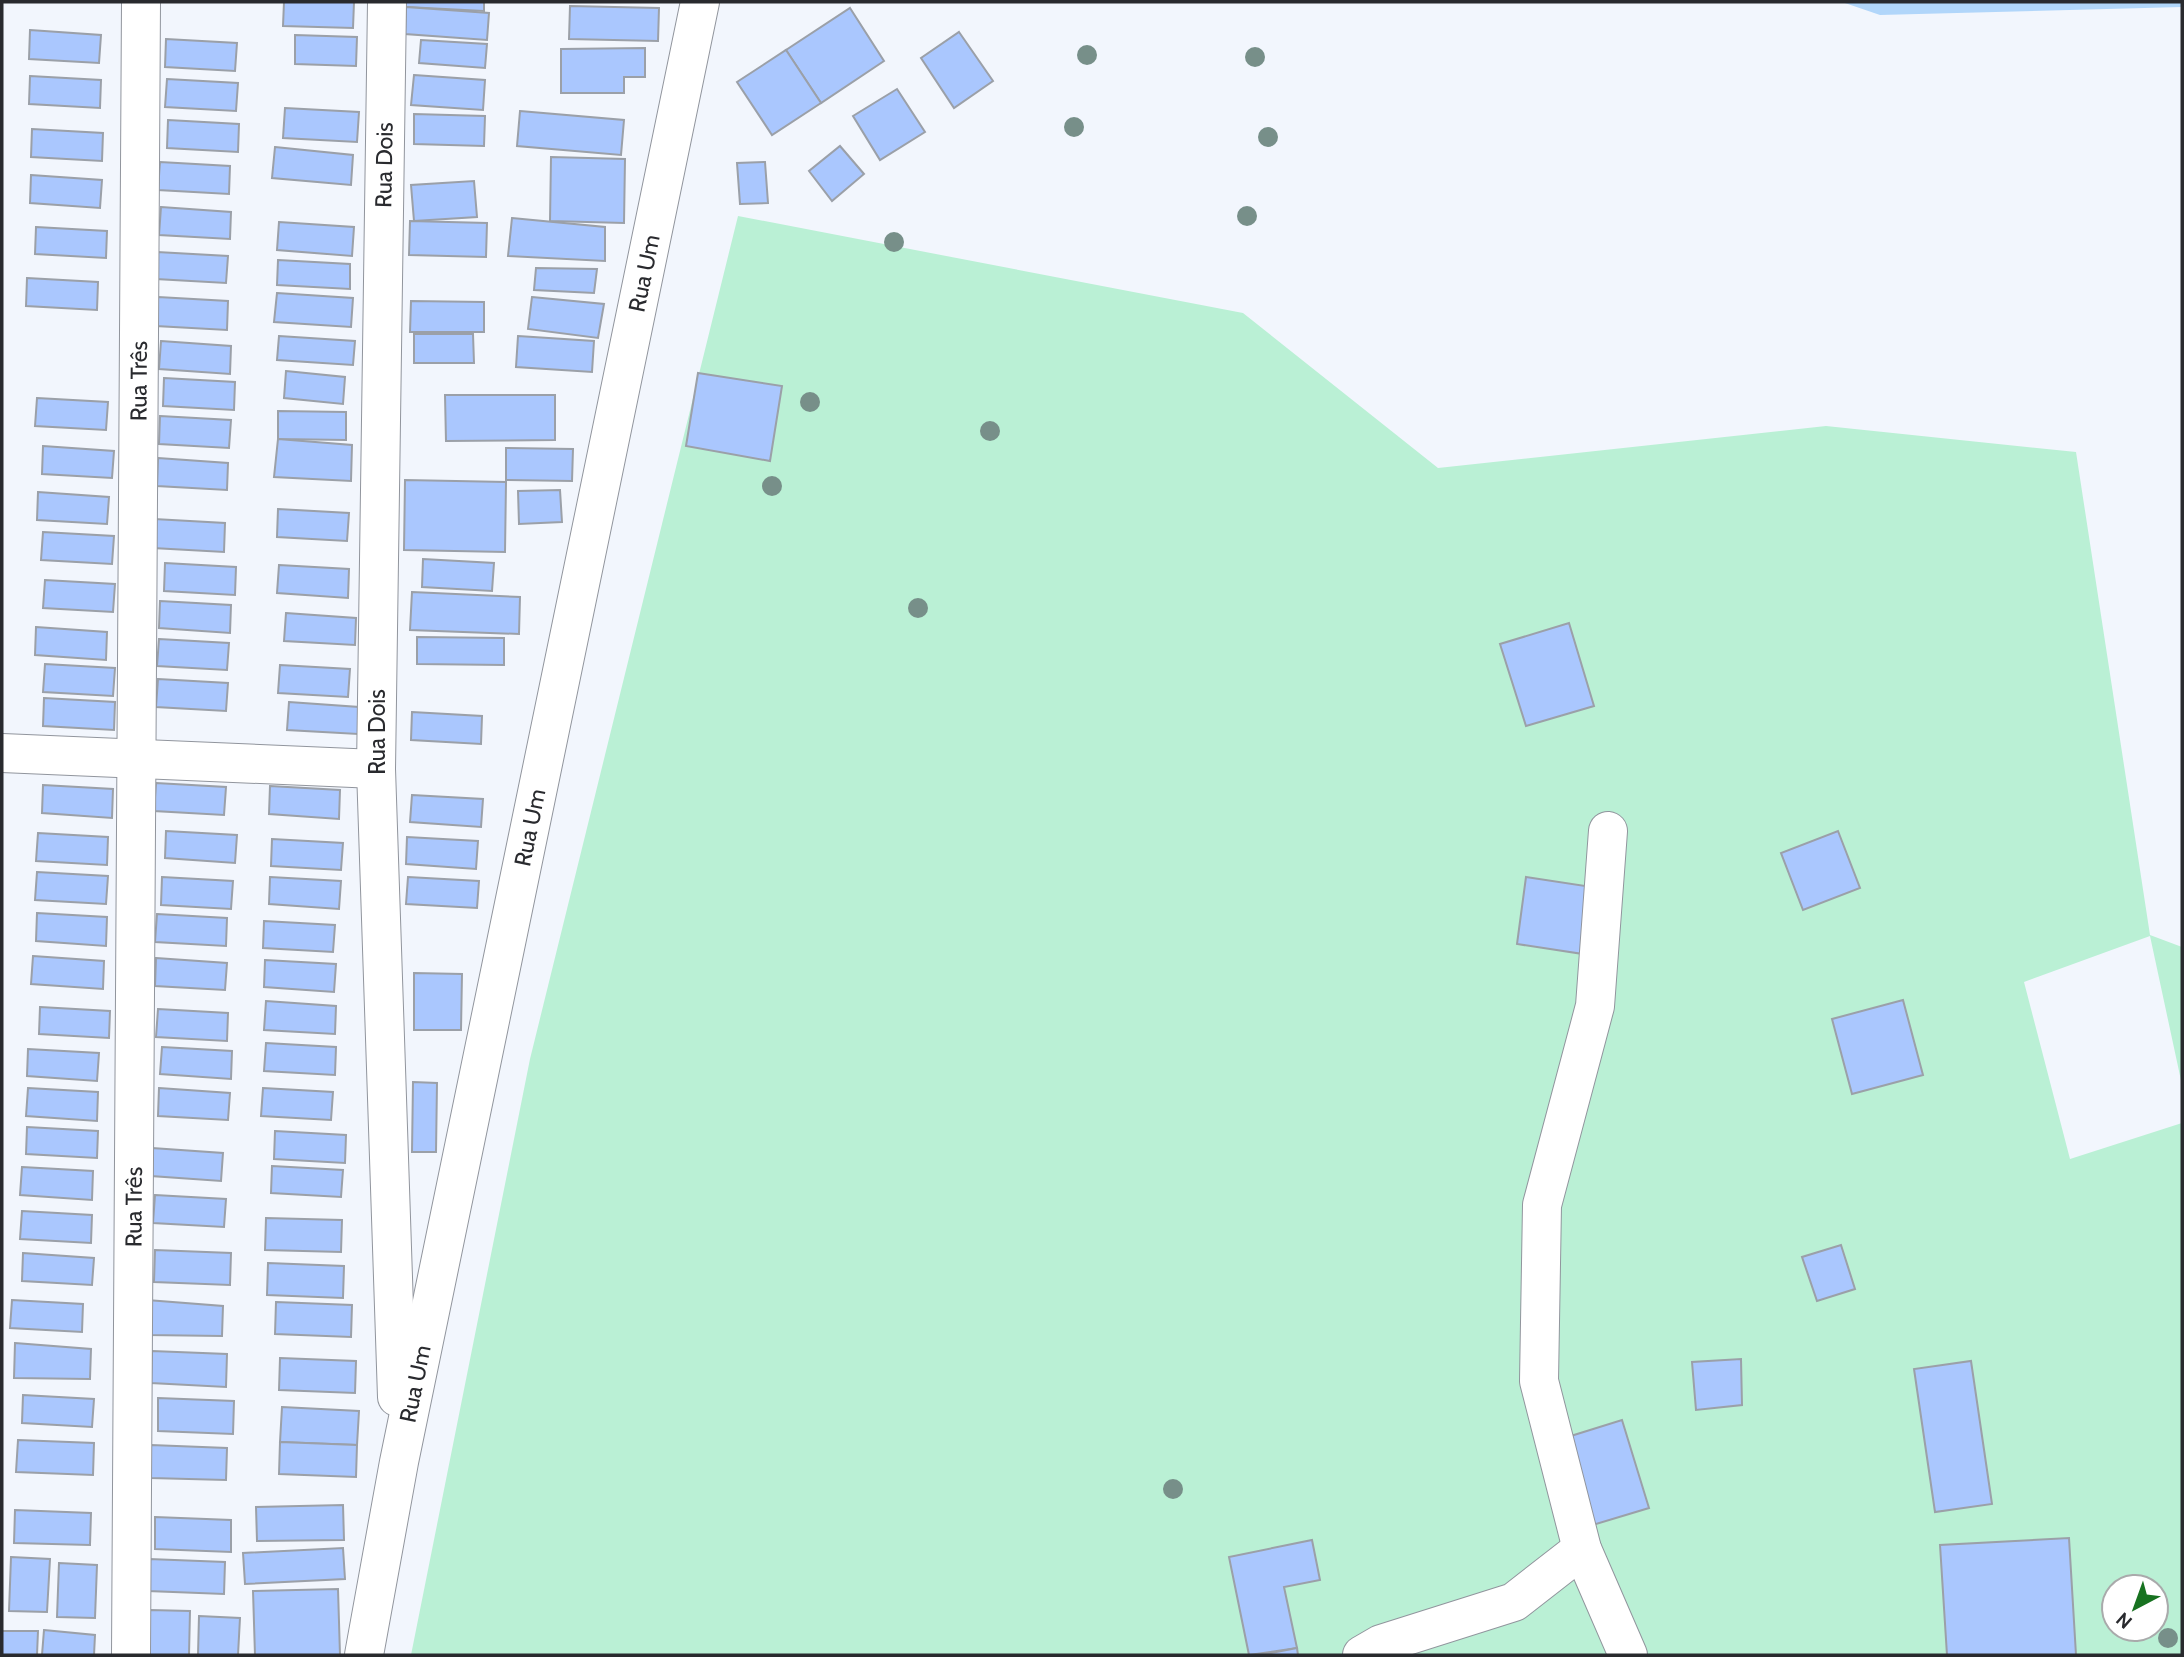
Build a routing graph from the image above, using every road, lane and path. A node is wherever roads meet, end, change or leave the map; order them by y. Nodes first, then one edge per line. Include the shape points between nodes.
1 (141, 2) edge
2 (387, 2) edge
3 (700, 2) edge
4 (2, 753) edge
5 (136, 760) junction
6 (376, 769) junction
7 (1608, 831) dead end
8 (400, 1462) junction
9 (1582, 1549) junction
10 (131, 1655) edge
11 (364, 1655) edge
12 (1363, 1655) edge
13 (1628, 1655) edge

1 - 5 street, Rua Três
2 - 6 street, Rua Dois
3 - 8 street, Rua Um
4 - 5 street
5 - 6 street
5 - 10 street, Rua Três
6 - 8 street, Rua Dois
7 - 9 street via 1595,1006 1542,1205 1539,1381
8 - 11 street, Rua Um
9 - 12 street via 1514,1602 1381,1644
9 - 13 street

